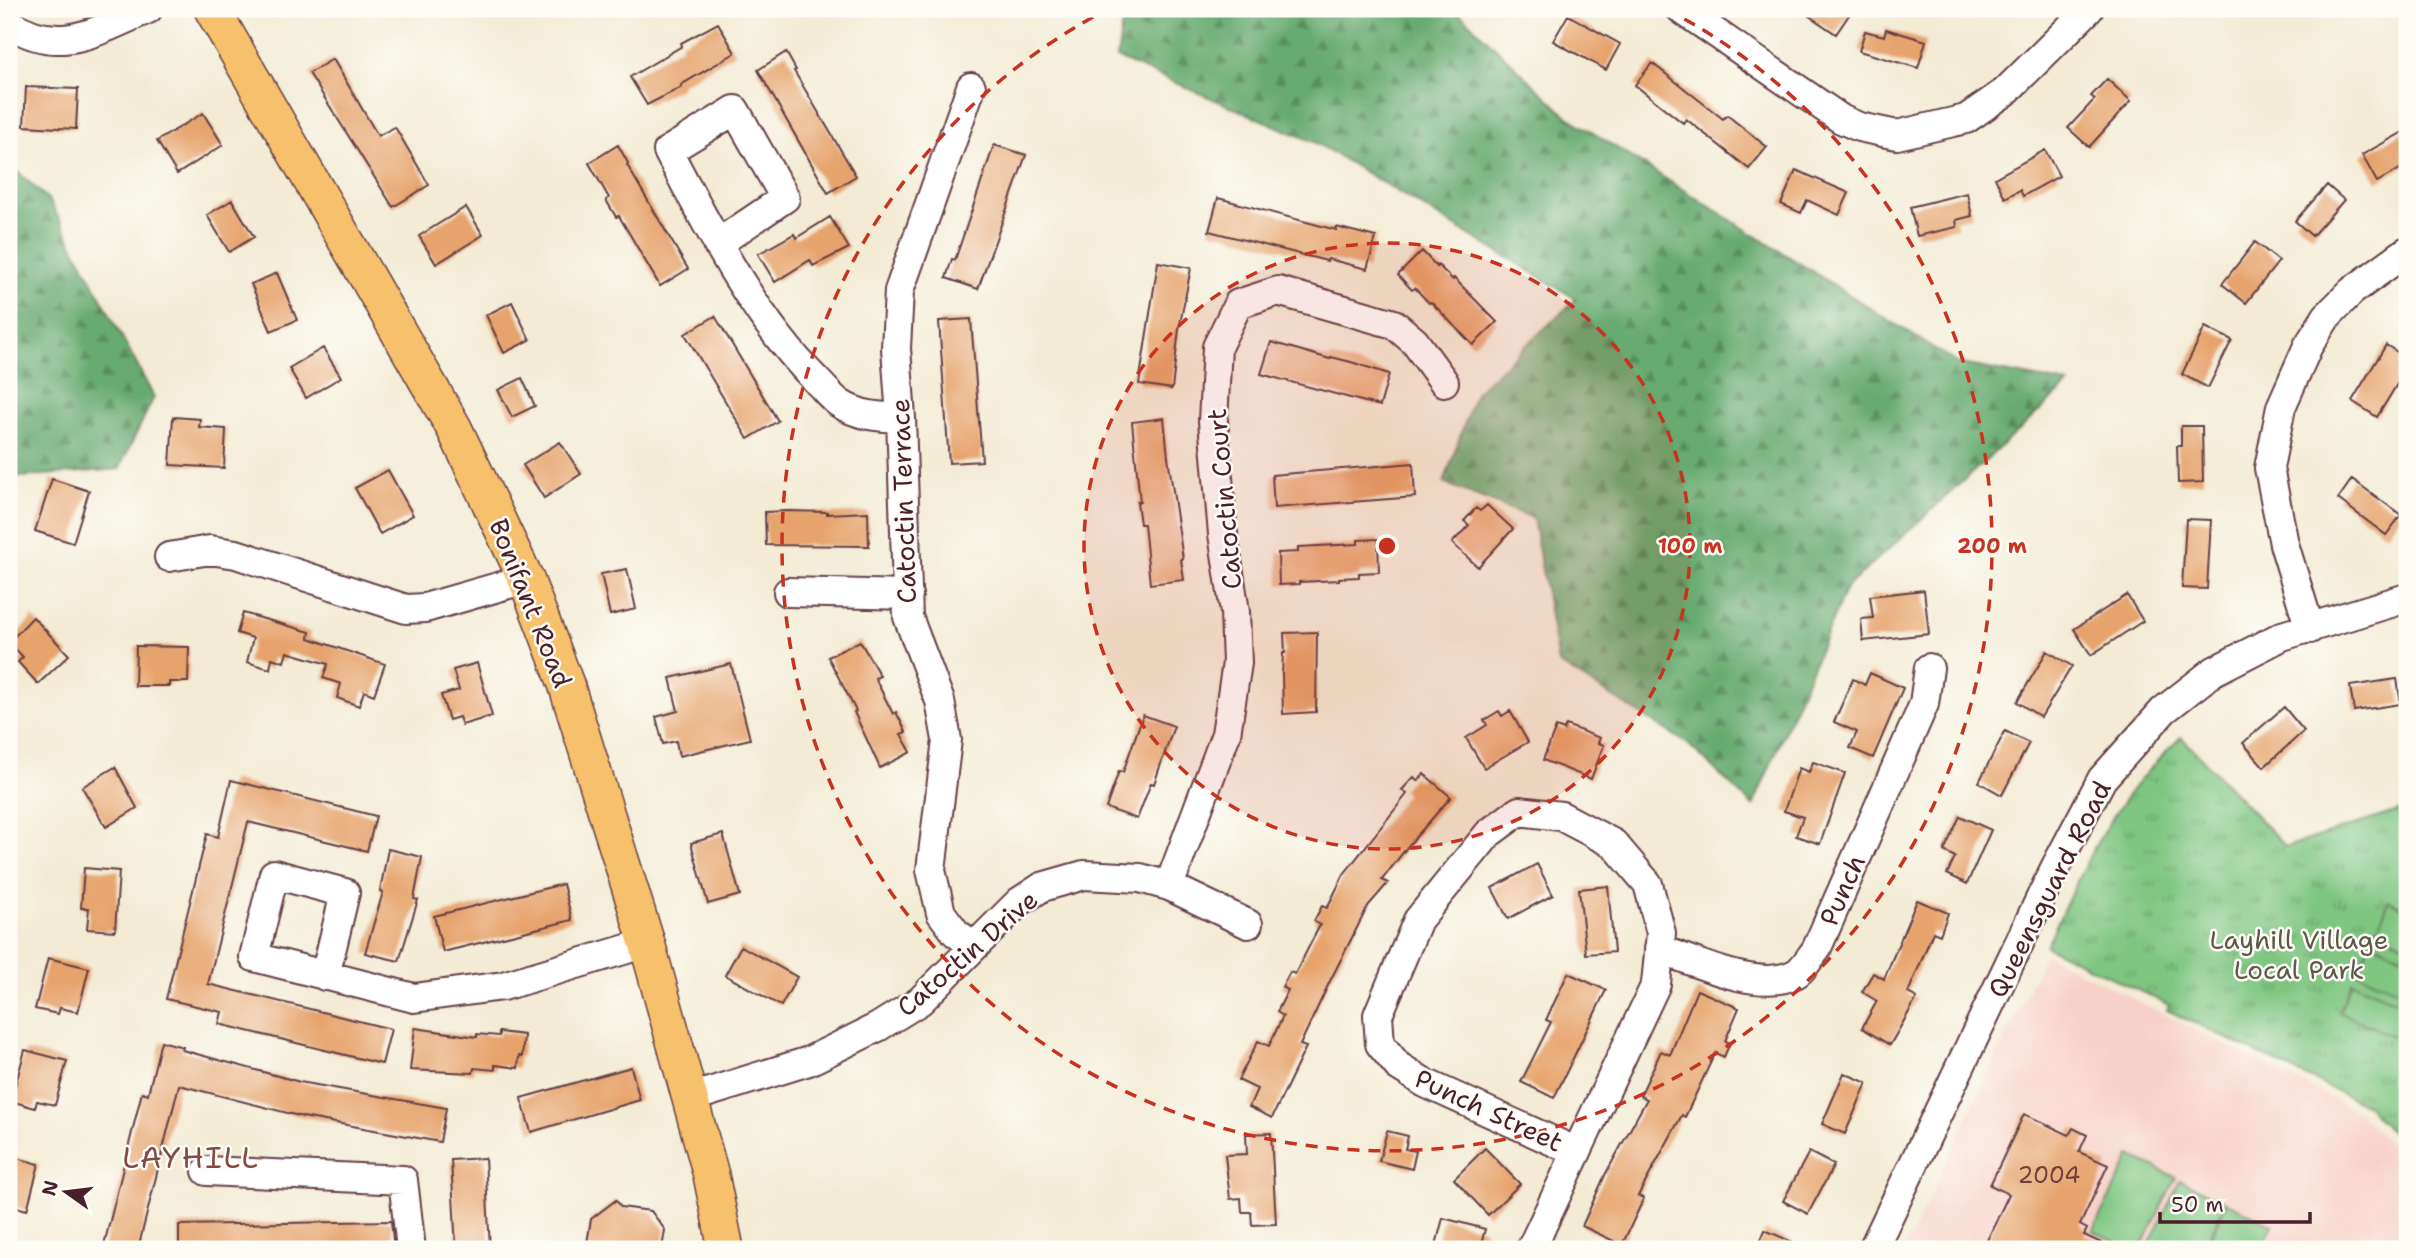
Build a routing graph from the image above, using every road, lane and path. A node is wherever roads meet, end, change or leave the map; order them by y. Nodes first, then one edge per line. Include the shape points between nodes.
1 (148, 9) edge
2 (212, 9) edge
3 (1681, 9) edge
4 (2089, 9) edge
5 (9, 23) edge
6 (971, 87) dead end
7 (717, 244) junction
8 (2407, 251) edge
9 (1444, 382) dead end
10 (901, 418) junction
11 (169, 557) dead end
12 (526, 579) junction
13 (788, 592) dead end
14 (908, 596) junction
15 (2407, 598) edge
16 (2310, 629) junction
17 (1928, 668) dead end
18 (1169, 886) junction
19 (1248, 924) dead end
20 (647, 943) junction
21 (974, 946) junction
22 (1660, 949) junction
23 (325, 976) dead end
24 (690, 1098) junction
25 (1577, 1152) junction
26 (207, 1171) dead end
27 (411, 1249) edge
28 (726, 1249) edge
29 (1531, 1249) edge
30 (1873, 1249) edge

1 - 5 street via 91,34 62,41 42,39
2 - 12 main road, Bonifant Road via 454,428
3 - 4 street via 1842,119 1897,135 1966,119 2005,92
6 - 10 street, Catoctin Terrace via 899,291 895,348
7 - 7 street via 785,198 735,110 668,151
7 - 10 street via 779,338 839,404 870,416
8 - 16 street via 2352,291 2327,316 2281,407 2270,468 2284,544
9 - 18 street, Catoctin Court via 1415,342 1394,324 1278,291 1238,304 1217,347 1213,421 1237,663 1226,734
10 - 14 street, Catoctin Terrace
11 - 12 street via 210,550 236,554 406,609 425,608
12 - 20 main road, Bonifant Road via 566,684
13 - 14 street
14 - 21 street, Catoctin Terrace via 908,617 940,701 947,740 931,870 941,913 956,933
15 - 16 street, Queensguard Road
16 - 30 street, Queensguard Road via 2282,636 2214,671 2164,710 2102,779
17 - 22 street, Punch via 1924,704 1816,950 1796,974 1742,979
18 - 19 street, Catoctin Drive
18 - 21 street, Catoctin Drive via 1140,878 1084,875 1042,887 1019,902
20 - 23 street via 503,986 414,998
20 - 24 main road, Bonifant Road
21 - 24 street, Catoctin Drive via 920,1001 878,1027 809,1062
22 - 25 street, Punch Street via 1656,984
22 - 25 street, Punch Street via 1661,933 1648,884 1614,844 1561,816 1519,811 1489,832 1418,920 1378,1015 1380,1044 1398,1066 1425,1083
24 - 28 main road, Bonifant Road
25 - 29 street, Punch Street
26 - 27 street via 403,1180

